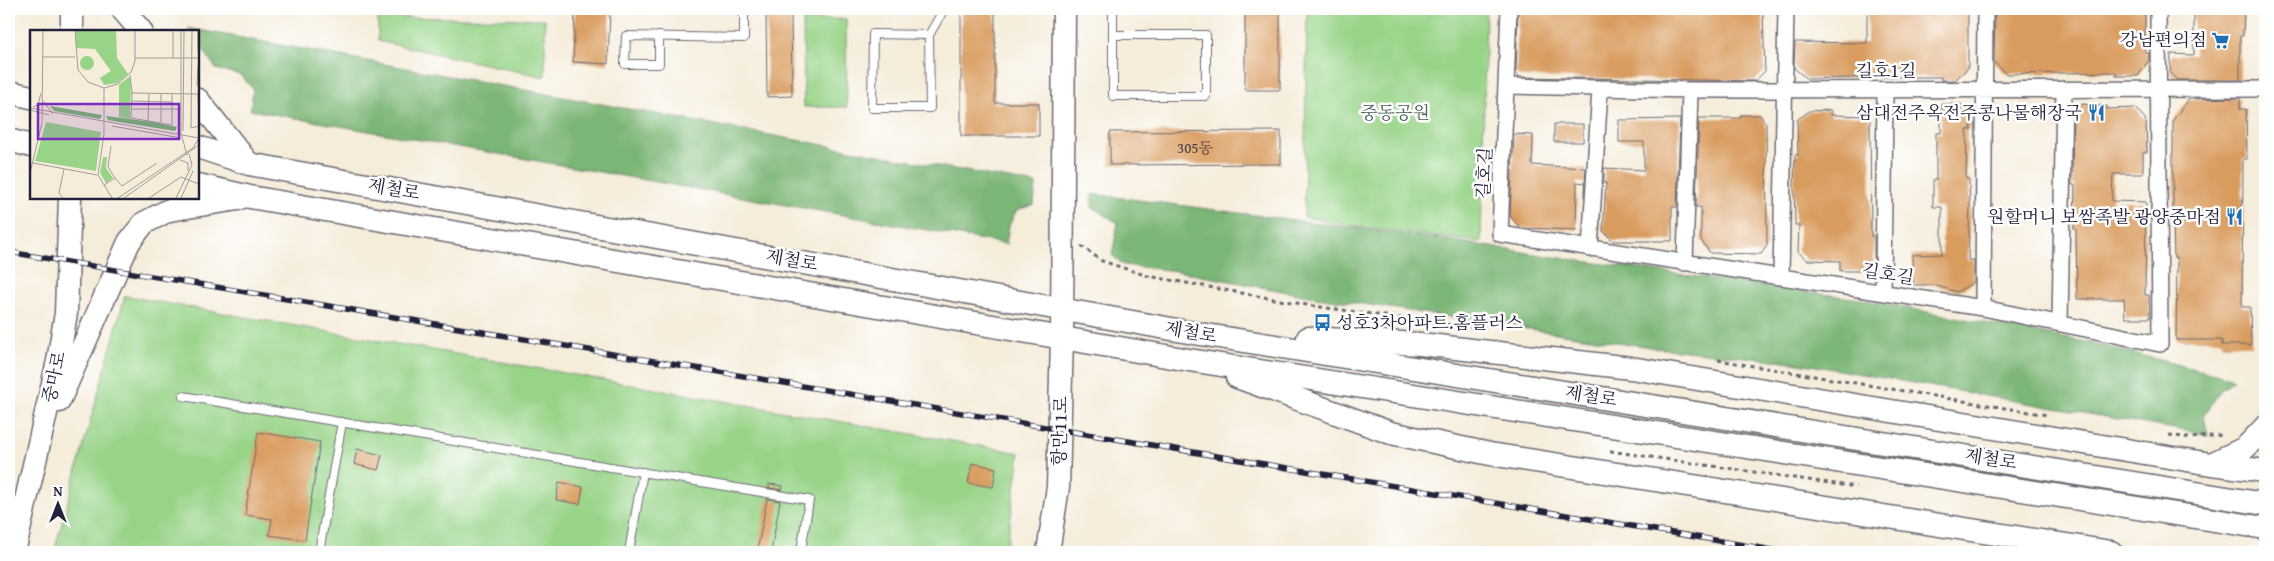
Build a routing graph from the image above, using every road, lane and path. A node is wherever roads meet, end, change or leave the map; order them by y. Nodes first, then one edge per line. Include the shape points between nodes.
1 (72, 9) edge
2 (122, 9) edge
3 (744, 9) edge
4 (944, 9) edge
5 (1064, 9) edge
6 (1114, 9) edge
7 (1508, 9) edge
8 (1786, 9) edge
9 (1986, 9) edge
10 (2158, 9) edge
11 (72, 30) edge
12 (140, 30) edge
13 (928, 35) junction
14 (1113, 35) junction
15 (659, 36) junction
16 (1507, 86) junction
17 (1600, 89) junction
18 (1785, 89) junction
19 (2064, 89) junction
20 (2265, 89) edge
21 (1690, 90) junction
22 (1885, 90) junction
23 (1985, 90) junction
24 (2159, 90) junction
25 (9, 92) edge
26 (30, 97) edge
27 (199, 101) edge
28 (9, 140) edge
29 (30, 146) edge
30 (199, 147) edge
31 (249, 164) junction
32 (199, 185) edge
33 (250, 197) junction
34 (70, 199) edge
35 (1590, 249) junction
36 (1685, 263) junction
37 (1780, 276) junction
38 (1883, 292) junction
39 (1982, 308) junction
40 (1062, 309) junction
41 (2060, 322) junction
42 (1194, 333) junction
43 (1062, 338) junction
44 (1189, 360) junction
45 (183, 396) dead end
46 (342, 422) junction
47 (2265, 427) edge
48 (39, 447) junction
49 (1602, 449) dead end
50 (2211, 464) junction
51 (2265, 471) edge
52 (643, 472) junction
53 (1858, 487) dead end
54 (2265, 504) edge
55 (2265, 528) edge
56 (14, 552) edge
57 (319, 552) edge
58 (629, 552) edge
59 (801, 552) edge
60 (1048, 552) edge
61 (2111, 552) edge

1 - 11 main road
2 - 12 main road
3 - 15 lane via 744,38
4 - 13 lane
5 - 40 main road, 항만11로
6 - 14 lane
7 - 16 street, 길호길
8 - 18 street
9 - 23 street
10 - 24 street, 길호길
13 - 13 lane via 873,34 872,108 930,108
14 - 14 lane via 1113,96 1206,96 1206,35
15 - 15 lane via 626,36 625,64 659,64
16 - 17 street, 길호1길
16 - 35 street, 길호길 via 1500,234
17 - 21 street, 길호1길
17 - 35 street
18 - 21 street, 길호1길
18 - 22 street, 길호1길
18 - 37 street
19 - 23 street, 길호1길
19 - 24 street, 길호1길
19 - 41 street
20 - 24 street, 길호1길
21 - 36 street
22 - 23 street, 길호1길
22 - 38 street
23 - 39 street
24 - 41 street, 길호길 via 2160,344
25 - 26 main road
27 - 31 main road
28 - 29 main road
30 - 31 main road, 제철로
31 - 40 main road, 제철로
32 - 33 main road, 제철로
33 - 43 main road, 제철로
33 - 48 main road via 169,210 144,223 129,242
34 - 48 main road, 중마로 via 66,313
35 - 36 street, 길호길
36 - 37 street, 길호길
37 - 38 street, 길호길
38 - 39 street, 길호길
39 - 41 street, 길호길
40 - 42 main road, 제철로
40 - 43 main road, 항만11로
42 - 50 main road via 1420,344 1631,368
42 - 54 main road, 제철로
43 - 44 main road, 제철로
43 - 60 main road, 항만11로 via 1058,486
44 - 55 main road, 제철로
44 - 61 main road via 1391,434 1490,454
45 - 46 lane
46 - 52 lane
46 - 57 lane
47 - 50 main road via 2246,448
48 - 56 main road, 중마로
49 - 53 path
50 - 51 main road
52 - 58 lane
52 - 59 lane via 809,500

